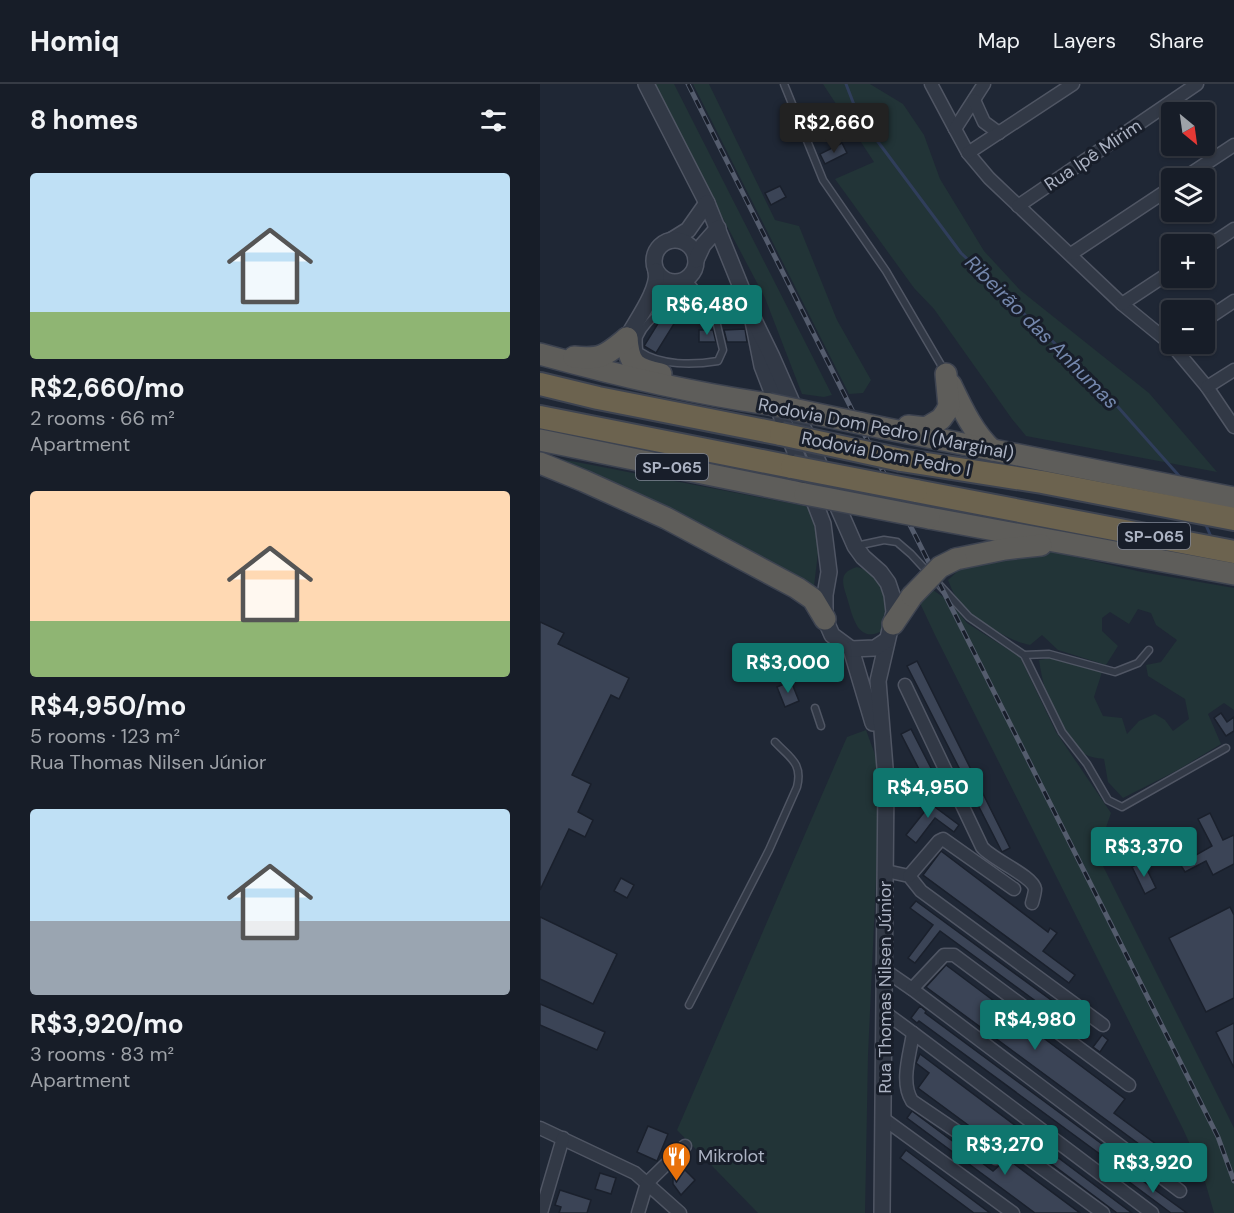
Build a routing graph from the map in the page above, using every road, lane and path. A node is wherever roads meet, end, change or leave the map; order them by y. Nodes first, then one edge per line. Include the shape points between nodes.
1 (646, 84) edge
2 (784, 84) edge
3 (931, 84) edge
4 (984, 84) edge
5 (1073, 84) edge
6 (1197, 84) edge
7 (974, 100) junction
8 (956, 131) junction
9 (999, 133) junction
10 (1234, 145) edge
11 (968, 153) junction
12 (1199, 168) edge
13 (1161, 194) edge
14 (707, 203) junction
15 (1018, 206) junction
16 (718, 228) junction
17 (1234, 229) edge
18 (672, 240) junction
19 (1215, 242) edge
20 (1071, 254) junction
21 (696, 260) junction
22 (656, 271) junction
23 (1161, 278) edge
24 (681, 280) junction
25 (1234, 301) edge
26 (647, 302) junction
27 (1122, 304) junction
28 (1215, 314) edge
29 (752, 316) junction
30 (1161, 336) edge
31 (627, 338) junction
32 (540, 354) edge
33 (1179, 354) edge
34 (1234, 370) edge
35 (946, 374) junction
36 (540, 384) edge
37 (1207, 387) junction
38 (737, 399) junction
39 (540, 417) edge
40 (883, 428) junction
41 (1234, 428) edge
42 (540, 440) edge
43 (992, 450) junction
44 (540, 463) edge
45 (1234, 498) edge
46 (1234, 519) edge
47 (1076, 544) junction
48 (859, 551) junction
49 (1234, 552) edge
50 (1234, 574) edge
51 (825, 619) junction
52 (890, 632) junction
53 (851, 649) junction
54 (1149, 650) dead end
55 (1023, 655) junction
56 (905, 685) dead end
57 (874, 706) junction
58 (815, 708) dead end
59 (820, 726) dead end
60 (775, 742) dead end
61 (1226, 748) dead end
62 (886, 780) junction
63 (954, 786) junction
64 (886, 872) junction
65 (909, 876) junction
66 (1014, 890) dead end
67 (1032, 903) dead end
68 (883, 969) junction
69 (912, 989) junction
70 (689, 1005) dead end
71 (883, 1011) junction
72 (1103, 1025) dead end
73 (913, 1033) junction
74 (1129, 1085) dead end
75 (884, 1119) junction
76 (540, 1128) edge
77 (563, 1138) junction
78 (685, 1146) dead end
79 (1017, 1150) dead end
80 (996, 1158) dead end
81 (647, 1184) junction
82 (1180, 1191) dead end
83 (542, 1213) edge
84 (638, 1213) edge
85 (680, 1213) edge
86 (882, 1213) edge
87 (1013, 1213) edge
88 (1102, 1213) edge
89 (1152, 1213) edge

1 - 14 street
2 - 35 lane via 823,180 886,271
3 - 8 street
4 - 7 street
5 - 9 street
6 - 15 street, Rua Ipê Mirim
7 - 8 street
7 - 9 street via 984,122
8 - 11 street
9 - 11 street
10 - 12 street
11 - 15 street
13 - 20 street
14 - 16 street
14 - 18 street via 692,226
15 - 20 street
16 - 21 street via 703,244
16 - 29 street
17 - 19 street
18 - 21 street via 691,247
18 - 22 street via 657,249
20 - 27 street
21 - 24 street via 692,273
22 - 24 street via 664,279
22 - 26 street via 656,283
23 - 27 street
24 - 24 lane via 714,312 723,350 718,361 696,365 648,357 639,351 639,337 680,292
24 - 26 street via 664,284
25 - 28 street
26 - 31 street
27 - 30 street
29 - 48 street
29 - 51 street via 762,366 824,524 829,572
31 - 32 highway via 610,352 592,359
31 - 38 highway via 630,359 645,371 727,390
32 - 38 highway, Rodovia Dom Pedro I (Marginal) via 612,374
33 - 37 street
34 - 37 street
35 - 40 highway via 949,406 941,419 926,428
35 - 43 highway via 975,430
36 - 46 highway, Rodovia Dom Pedro I / SP-065, bridge via 901,460
37 - 41 street
38 - 40 highway, Rodovia Dom Pedro I (Marginal), bridge
39 - 49 highway, Rodovia Dom Pedro I / SP-065, bridge
40 - 43 highway, Rodovia Dom Pedro I (Marginal)
42 - 47 highway, SP-065, bridge
43 - 45 highway, Rodovia Dom Pedro I (Marginal)
44 - 51 highway via 666,518 797,588 813,599
47 - 50 highway, SP-065
47 - 52 highway, bridge via 1032,545 956,559 940,567 912,596
48 - 52 street, Rua Thomas Nilsen Júnior via 888,583 894,612
48 - 55 lane via 884,540 897,542 969,617
51 - 53 street via 832,635
52 - 53 street via 875,648
52 - 57 street, Rua Thomas Nilsen Júnior
53 - 57 street, Rua Thomas Nilsen Júnior
54 - 55 lane via 1138,663 1115,672 1049,654
55 - 61 lane via 1062,732 1108,800 1122,807
56 - 63 street
57 - 62 street, Rua Thomas Nilsen Júnior
58 - 59 lane
60 - 70 lane via 798,765 797,787
62 - 63 street
62 - 64 street, Rua Thomas Nilsen Júnior
63 - 67 street via 985,851 1034,885
64 - 65 street
64 - 68 street, Rua Thomas Nilsen Júnior
65 - 66 street via 943,839
65 - 72 street via 921,891
68 - 69 street
68 - 71 street, Rua Thomas Nilsen Júnior
69 - 74 street via 944,955 954,955
69 - 82 street
71 - 73 street
71 - 75 street, Rua Thomas Nilsen Júnior
73 - 80 street via 906,1092 912,1101
73 - 89 street
75 - 86 street, Rua Thomas Nilsen Júnior
75 - 87 street
76 - 77 street
77 - 81 street via 635,1173
77 - 83 street
78 - 81 street
79 - 88 street
81 - 84 street
81 - 85 street

